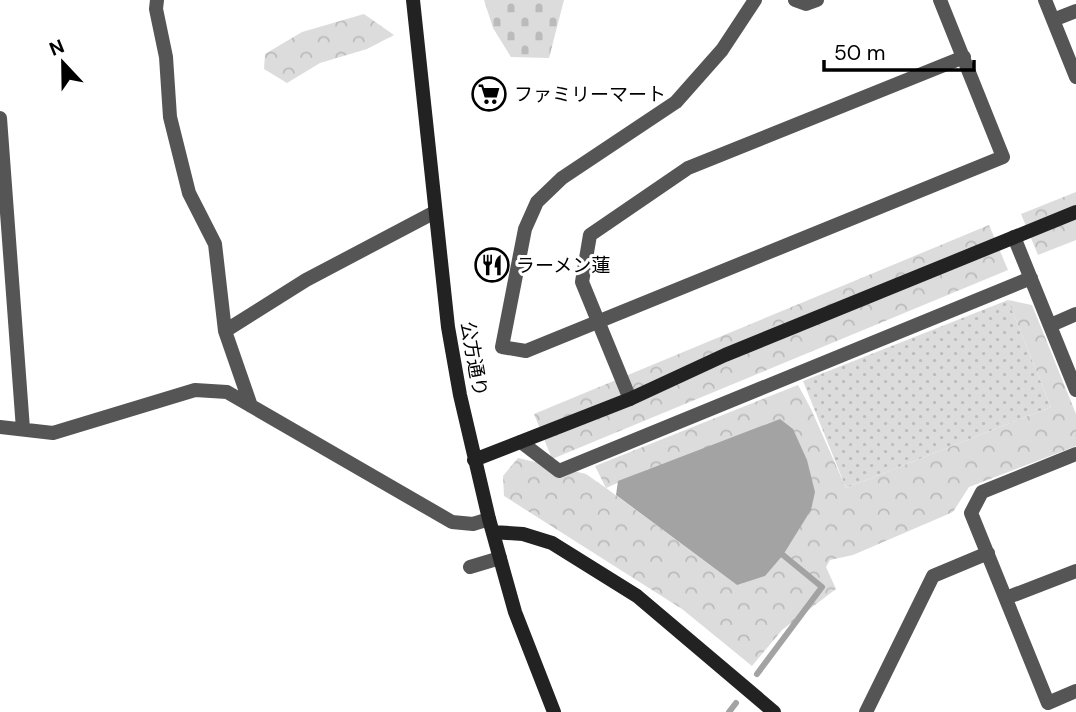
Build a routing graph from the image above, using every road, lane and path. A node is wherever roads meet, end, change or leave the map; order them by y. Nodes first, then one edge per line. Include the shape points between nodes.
1 (156, 0) edge
2 (413, 0) edge
3 (755, 0) edge
4 (795, 0) edge
5 (817, 0) edge
6 (940, 0) edge
7 (1045, 0) edge
8 (1076, 11) edge
9 (1054, 20) junction
10 (964, 57) junction
11 (1076, 77) edge
12 (0, 118) edge
13 (1, 148) edge
14 (435, 212) junction
15 (1076, 212) edge
16 (1014, 237) junction
17 (6, 260) edge
18 (1031, 278) junction
19 (1076, 314) edge
20 (599, 321) junction
21 (1051, 324) junction
22 (225, 331) junction
23 (1076, 390) edge
24 (630, 399) junction
25 (251, 406) junction
26 (0, 426) edge
27 (23, 429) junction
28 (521, 442) junction
29 (1076, 454) edge
30 (474, 460) junction
31 (491, 526) junction
32 (988, 553) junction
33 (500, 558) junction
34 (470, 567) dead end
35 (1076, 571) edge
36 (1006, 598) junction
37 (1076, 691) edge
38 (554, 712) edge
39 (774, 712) edge
40 (866, 712) edge

1 - 22 street via 170,117 189,192 215,244
2 - 14 street, 公方通り
3 - 20 street via 722,50 676,102 562,178 537,202 525,229 502,347 526,351
4 - 5 street via 806,4
6 - 10 street
7 - 9 street
8 - 9 street
9 - 11 street
10 - 20 street via 688,168 590,235 582,282
10 - 20 street via 1003,157
12 - 13 street
13 - 17 street
14 - 22 street via 306,280
14 - 30 street, 公方通り via 448,327
15 - 16 street
16 - 18 street
16 - 24 street via 725,355
17 - 27 street
18 - 21 street
18 - 28 street via 559,471
19 - 21 street
20 - 24 street
21 - 23 street
22 - 25 street
24 - 28 street
25 - 27 street via 227,392 195,390 53,433
25 - 31 street via 452,522
26 - 27 street
28 - 30 street
29 - 32 street via 982,492 971,513
30 - 31 street, 公方通り
31 - 33 street, 公方通り
31 - 39 street via 552,543 637,596
32 - 36 street
32 - 40 street via 933,576
33 - 34 street
33 - 38 street, 公方通り via 515,612
35 - 36 street
36 - 37 street via 1048,703

